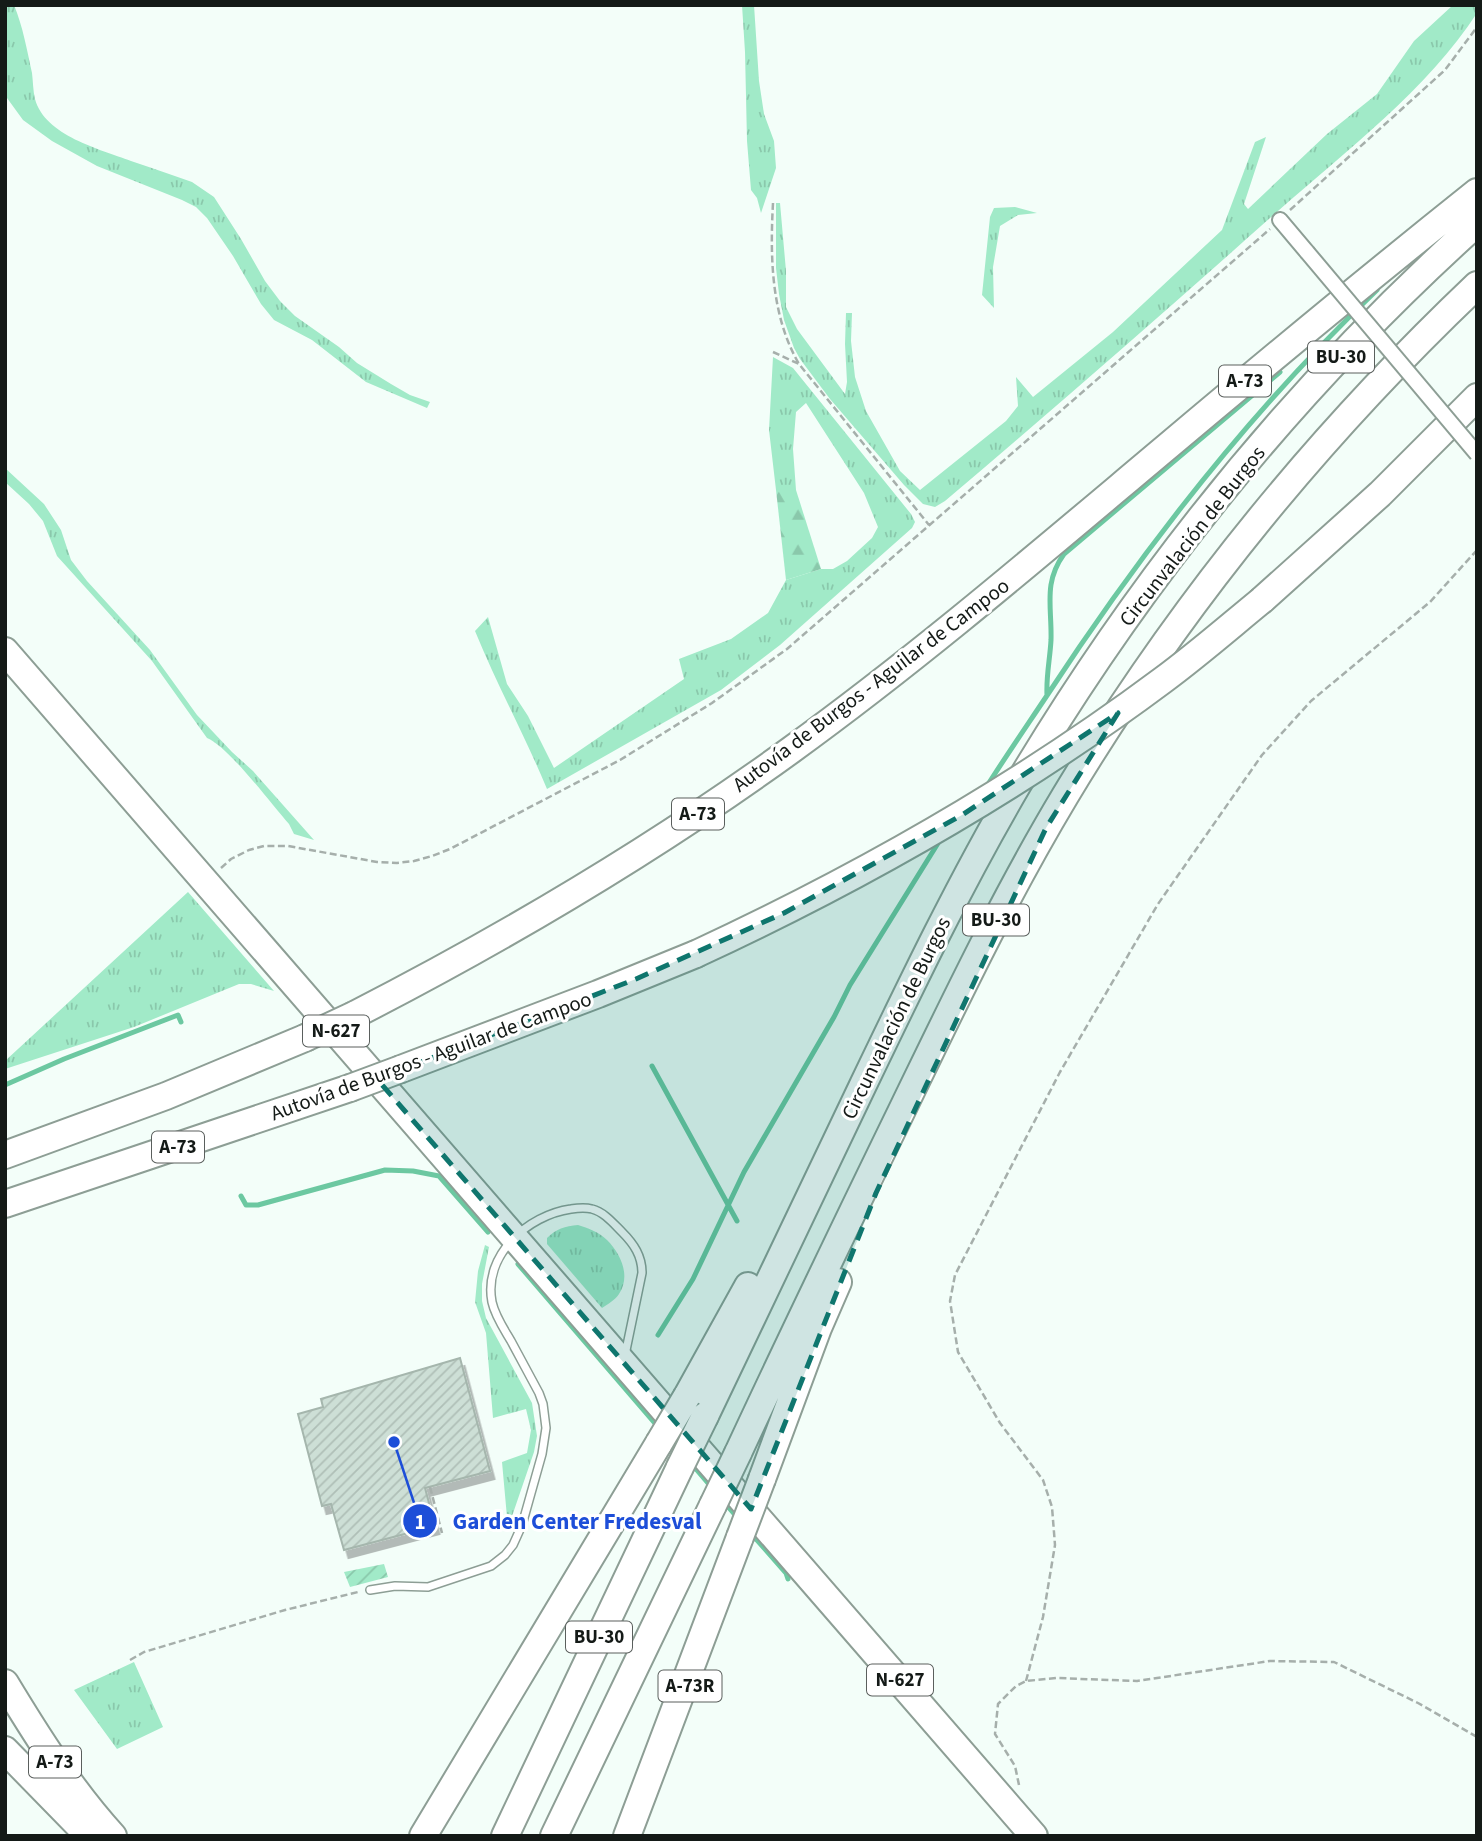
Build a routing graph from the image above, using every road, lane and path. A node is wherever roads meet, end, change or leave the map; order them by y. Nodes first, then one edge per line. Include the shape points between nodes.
1 (1477, 27) edge
2 (1477, 192) edge
3 (773, 203) dead end
4 (1280, 220) junction
5 (1477, 223) edge
6 (1477, 285) edge
7 (773, 352) dead end
8 (799, 364) junction
9 (1477, 397) edge
10 (1477, 454) edge
11 (929, 525) junction
12 (1477, 551) edge
13 (5, 651) edge
14 (1046, 828) junction
15 (975, 862) junction
16 (205, 882) junction
17 (5, 1155) edge
18 (5, 1204) edge
19 (514, 1237) junction
20 (623, 1361) junction
21 (429, 1487) dead end
22 (442, 1533) dead end
23 (740, 1537) junction
24 (370, 1590) joint
25 (130, 1660) dead end
26 (1026, 1681) junction
27 (5, 1683) edge
28 (1477, 1737) edge
29 (5, 1750) edge
30 (1028, 1829) edge
31 (556, 1831) edge
32 (89, 1836) edge
33 (113, 1836) edge
34 (423, 1836) edge
35 (505, 1836) edge
36 (627, 1836) edge
37 (639, 1836) edge

1 - 4 path via 1445,70
2 - 17 highway, Autovía de Burgos - Aguilar de Campoo / A-73, bridge via 953,625 794,748 673,831 537,915 354,1015 166,1096
3 - 8 path via 771,252 780,318
4 - 10 street, bridge
4 - 11 path
5 - 15 highway, Circunvalación de Burgos / BU-30 via 1321,377 1190,532 1079,689
6 - 14 highway, Circunvalación de Burgos / BU-30 via 1332,434 1251,529 1141,679
7 - 8 path
8 - 11 path
9 - 18 highway, Autovía de Burgos - Aguilar de Campoo / A-73, bridge via 1380,494 1199,652 1065,749 856,875 696,954 598,994 350,1088
11 - 16 path via 787,649 712,704 620,761 450,849 397,863 264,846 230,859
12 - 26 path via 1430,602 1311,701 1262,755 1158,904 1060,1072 955,1275 950,1301 958,1352 1000,1423 1043,1480 1052,1507 1055,1545
13 - 16 highway, N-627
14 - 23 highway, BU-30, bridge via 862,1225
14 - 31 highway, Circunvalación de Burgos / BU-30, bridge via 968,974
15 - 34 highway, bridge via 889,1013 760,1265 687,1395
15 - 35 highway, Circunvalación de Burgos / BU-30, bridge via 880,1048
16 - 19 highway, N-627
19 - 20 highway, N-627
19 - 20 lane via 561,1211 591,1208 628,1238 642,1262 642,1273
19 - 24 lane via 493,1276 492,1302 539,1393 546,1428 519,1532 505,1555 491,1566 428,1587
20 - 30 highway, N-627
21 - 22 path
23 - 36 highway
23 - 37 highway, A-73R
24 - 25 path via 285,1610
26 - 28 path via 1137,1681 1269,1661 1334,1662
26 - 30 path via 998,1704 995,1734 1015,1766
27 - 33 highway, A-73 via 67,1779
29 - 32 highway

